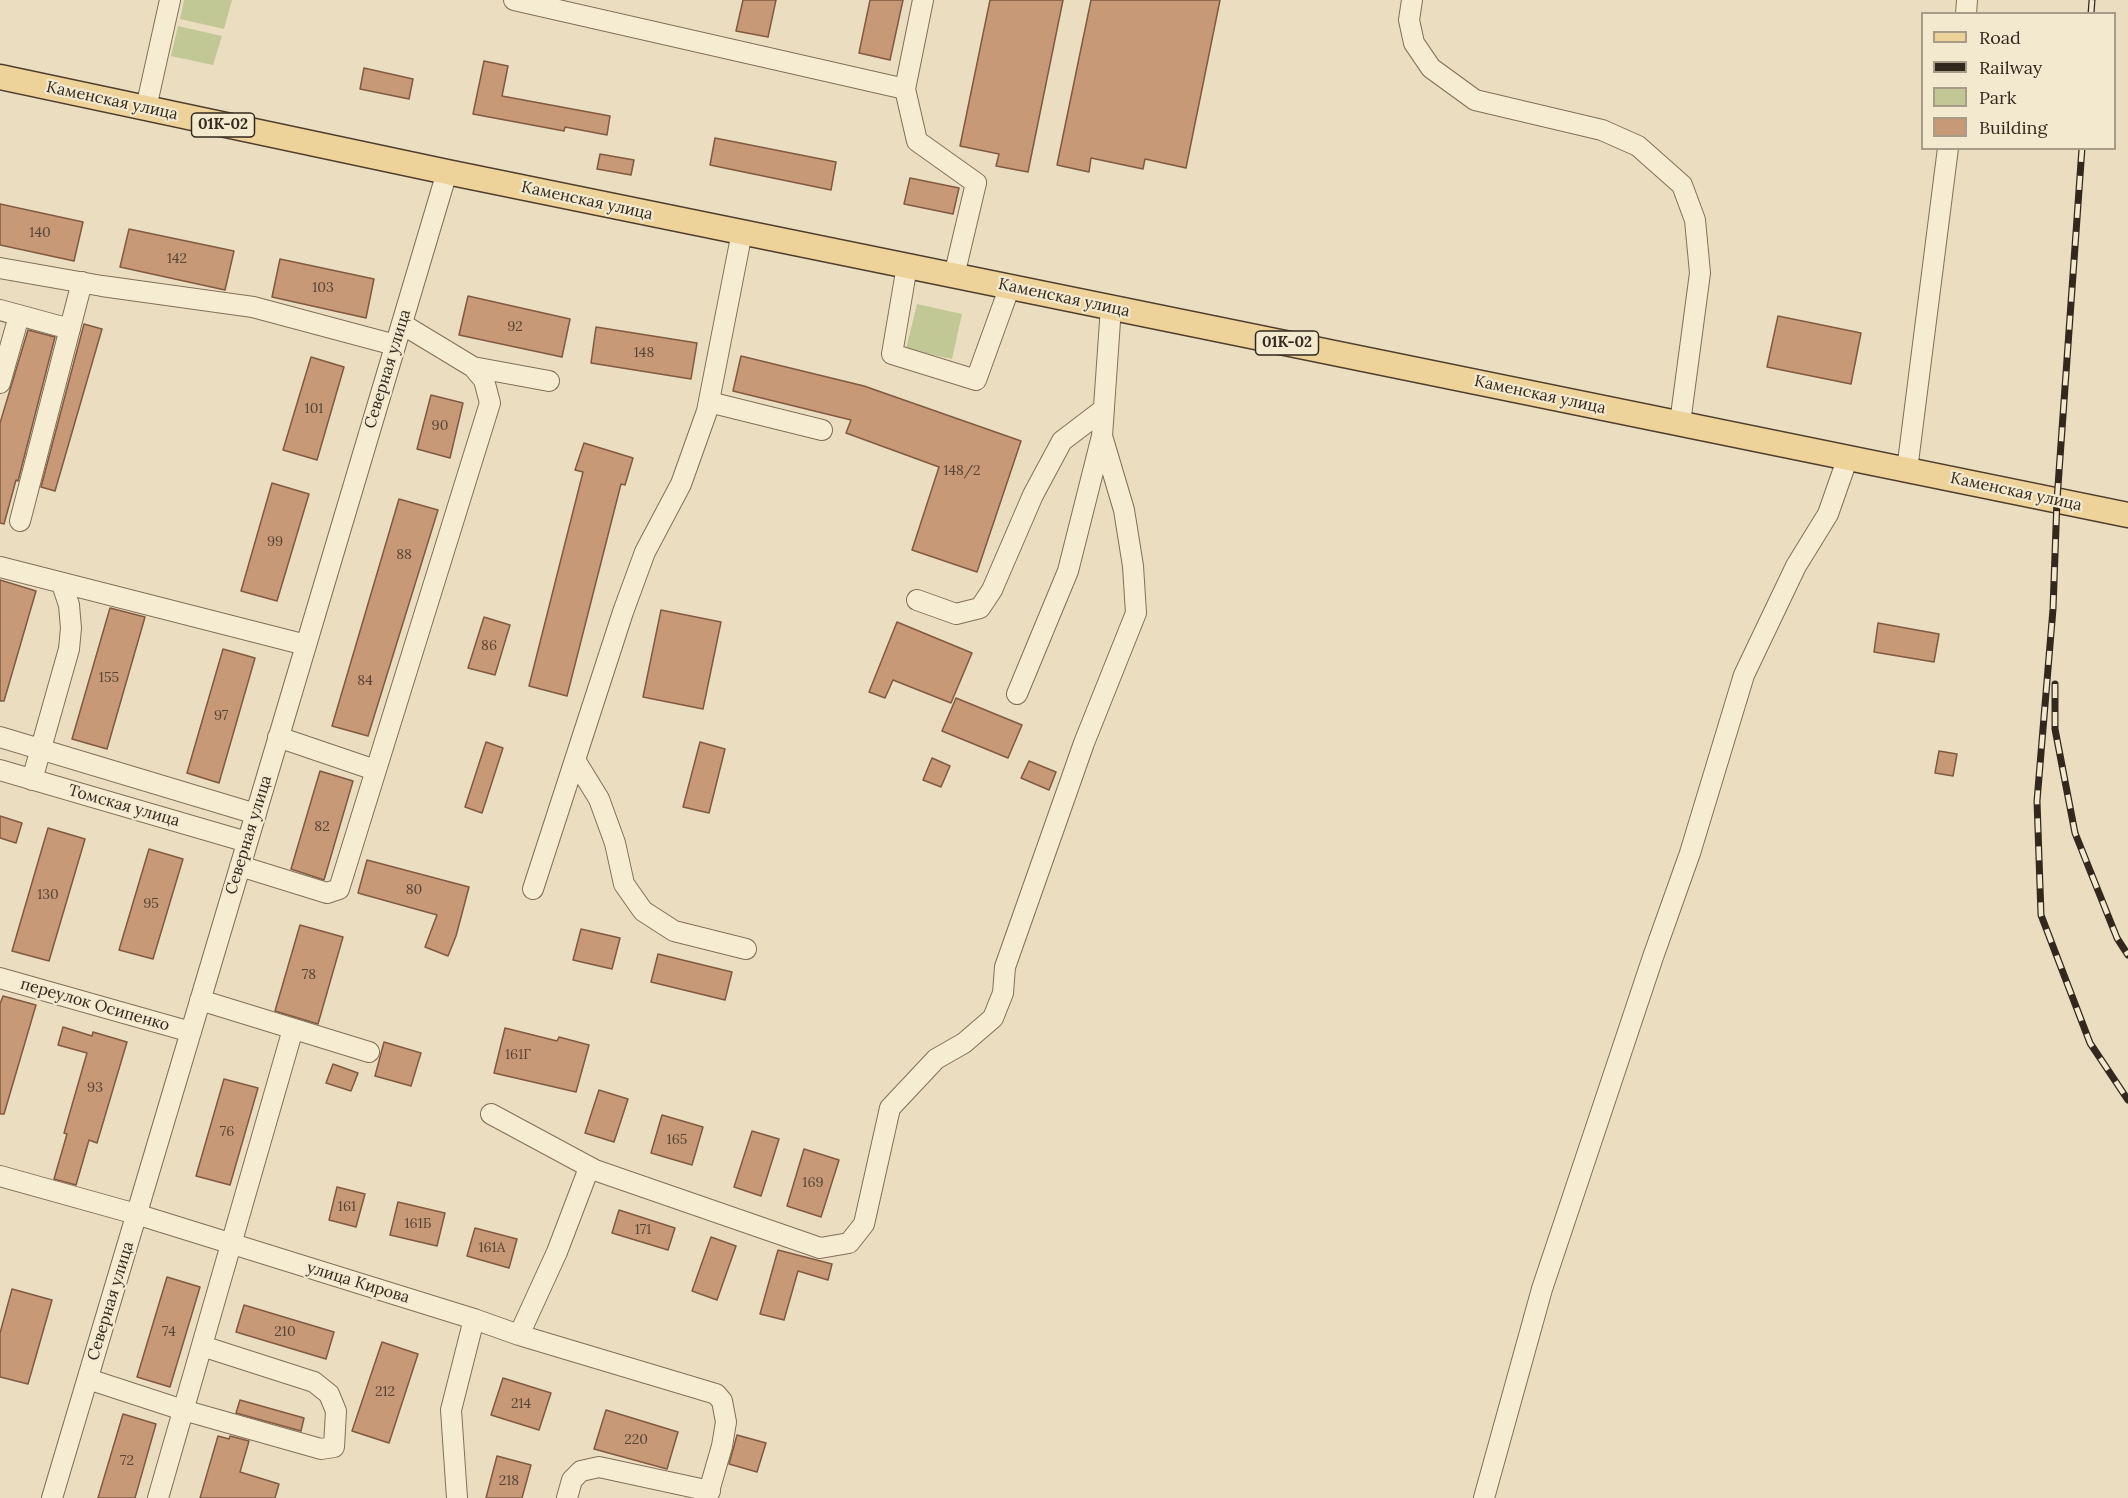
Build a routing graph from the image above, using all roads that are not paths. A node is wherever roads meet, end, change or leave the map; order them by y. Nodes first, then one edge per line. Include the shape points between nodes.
1 (170, 0) edge
2 (514, 0) edge
3 (923, 0) edge
4 (1412, 0) edge
5 (0, 77) edge
6 (905, 89) junction
7 (146, 108) junction
8 (1948, 150) edge
9 (447, 172) junction
10 (742, 232) junction
11 (907, 266) junction
12 (0, 268) edge
13 (954, 276) junction
14 (82, 282) junction
15 (1010, 286) junction
16 (1111, 307) junction
17 (0, 310) edge
18 (19, 316) junction
19 (402, 324) junction
20 (70, 329) junction
21 (395, 345) junction
22 (473, 367) junction
23 (549, 381) dead end
24 (0, 383) edge
25 (709, 402) junction
26 (1104, 409) junction
27 (1680, 423) junction
28 (822, 430) dead end
29 (1102, 436) junction
30 (1848, 457) junction
31 (1907, 470) junction
32 (2128, 515) edge
33 (20, 521) dead end
34 (0, 567) edge
35 (62, 584) junction
36 (917, 600) dead end
37 (306, 645) junction
38 (1017, 694) dead end
39 (0, 737) edge
40 (278, 737) junction
41 (41, 749) junction
42 (575, 760) junction
43 (0, 770) edge
44 (375, 770) junction
45 (32, 780) junction
46 (256, 814) junction
47 (247, 842) junction
48 (240, 866) junction
49 (533, 889) dead end
50 (746, 948) dead end
51 (0, 978) edge
52 (200, 999) junction
53 (293, 1029) junction
54 (191, 1032) junction
55 (369, 1052) dead end
56 (490, 1114) dead end
57 (595, 1170) junction
58 (0, 1176) edge
59 (136, 1214) junction
60 (232, 1244) junction
61 (474, 1319) junction
62 (519, 1335) junction
63 (202, 1346) junction
64 (88, 1378) junction
65 (183, 1410) junction
66 (708, 1495) edge
67 (52, 1498) edge
68 (158, 1498) edge
69 (457, 1498) edge
70 (567, 1498) edge
71 (1484, 1498) edge

1 - 7 street
2 - 6 street
3 - 6 street
4 - 27 street via 1409,20 1414,43 1431,68 1475,100 1602,130 1638,146 1682,185 1695,220 1700,273
5 - 7 main road, Каменская улица / 01К-02
6 - 13 street via 917,141 976,183
7 - 9 main road, Каменская улица / 01К-02
8 - 31 street
9 - 10 main road, Каменская улица / 01К-02
9 - 19 street, Северная улица
10 - 11 main road, Каменская улица / 01К-02
10 - 25 street
11 - 13 main road, Каменская улица / 01К-02
11 - 15 street via 892,354 976,380
12 - 14 street
13 - 15 main road, Каменская улица / 01К-02
14 - 20 street
14 - 21 street via 253,307
15 - 16 main road, Каменская улица / 01К-02
16 - 26 street
16 - 27 main road, Каменская улица / 01К-02
17 - 18 street
18 - 20 street
18 - 24 street
19 - 21 street, Северная улица
19 - 22 street
20 - 33 street
21 - 37 street, Северная улица
22 - 23 street
22 - 44 street via 484,380 490,403
25 - 28 street
25 - 42 street via 681,484 645,552
26 - 29 street
26 - 36 street via 1062,441 980,608 956,614
27 - 30 main road, Каменская улица / 01К-02
29 - 38 street via 1068,571
29 - 57 street via 1124,510 1136,612 1084,743 1005,967 1003,993 993,1018 936,1059 890,1108 864,1224 849,1243 820,1248
30 - 31 main road, Каменская улица / 01К-02
30 - 71 street via 1828,514 1796,566 1744,675 1690,853 1542,1289
31 - 32 main road, Каменская улица / 01К-02
34 - 35 street
35 - 37 street
35 - 41 street via 69,605 70,638
37 - 40 street, Северная улица
39 - 41 street
40 - 44 street
40 - 46 street, Северная улица
41 - 45 street
41 - 46 street
42 - 49 street
42 - 50 street via 599,799 624,884 643,911 674,931
43 - 45 street, Томская улица
44 - 48 street via 339,889 327,893
45 - 47 street, Томская улица
46 - 47 street, Северная улица
47 - 48 street, Северная улица
48 - 52 street, Северная улица
51 - 54 street, переулок Осипенко
52 - 53 street
52 - 54 street, Северная улица
53 - 55 street
53 - 60 street
54 - 59 street, Северная улица
56 - 57 street
57 - 62 street via 590,1168
58 - 59 street, улица Кирова
59 - 60 street, улица Кирова
59 - 64 street, Северная улица
60 - 61 street, улица Кирова
60 - 63 street
61 - 62 street, улица Кирова
61 - 69 street via 451,1410
62 - 66 street, улица Кирова via 716,1394 722,1401 726,1422
63 - 65 street
63 - 65 street via 314,1382 329,1394 336,1412 334,1447 321,1449
64 - 65 street
64 - 67 street, Северная улица
65 - 68 street
66 - 70 street via 599,1467 581,1471 572,1480

